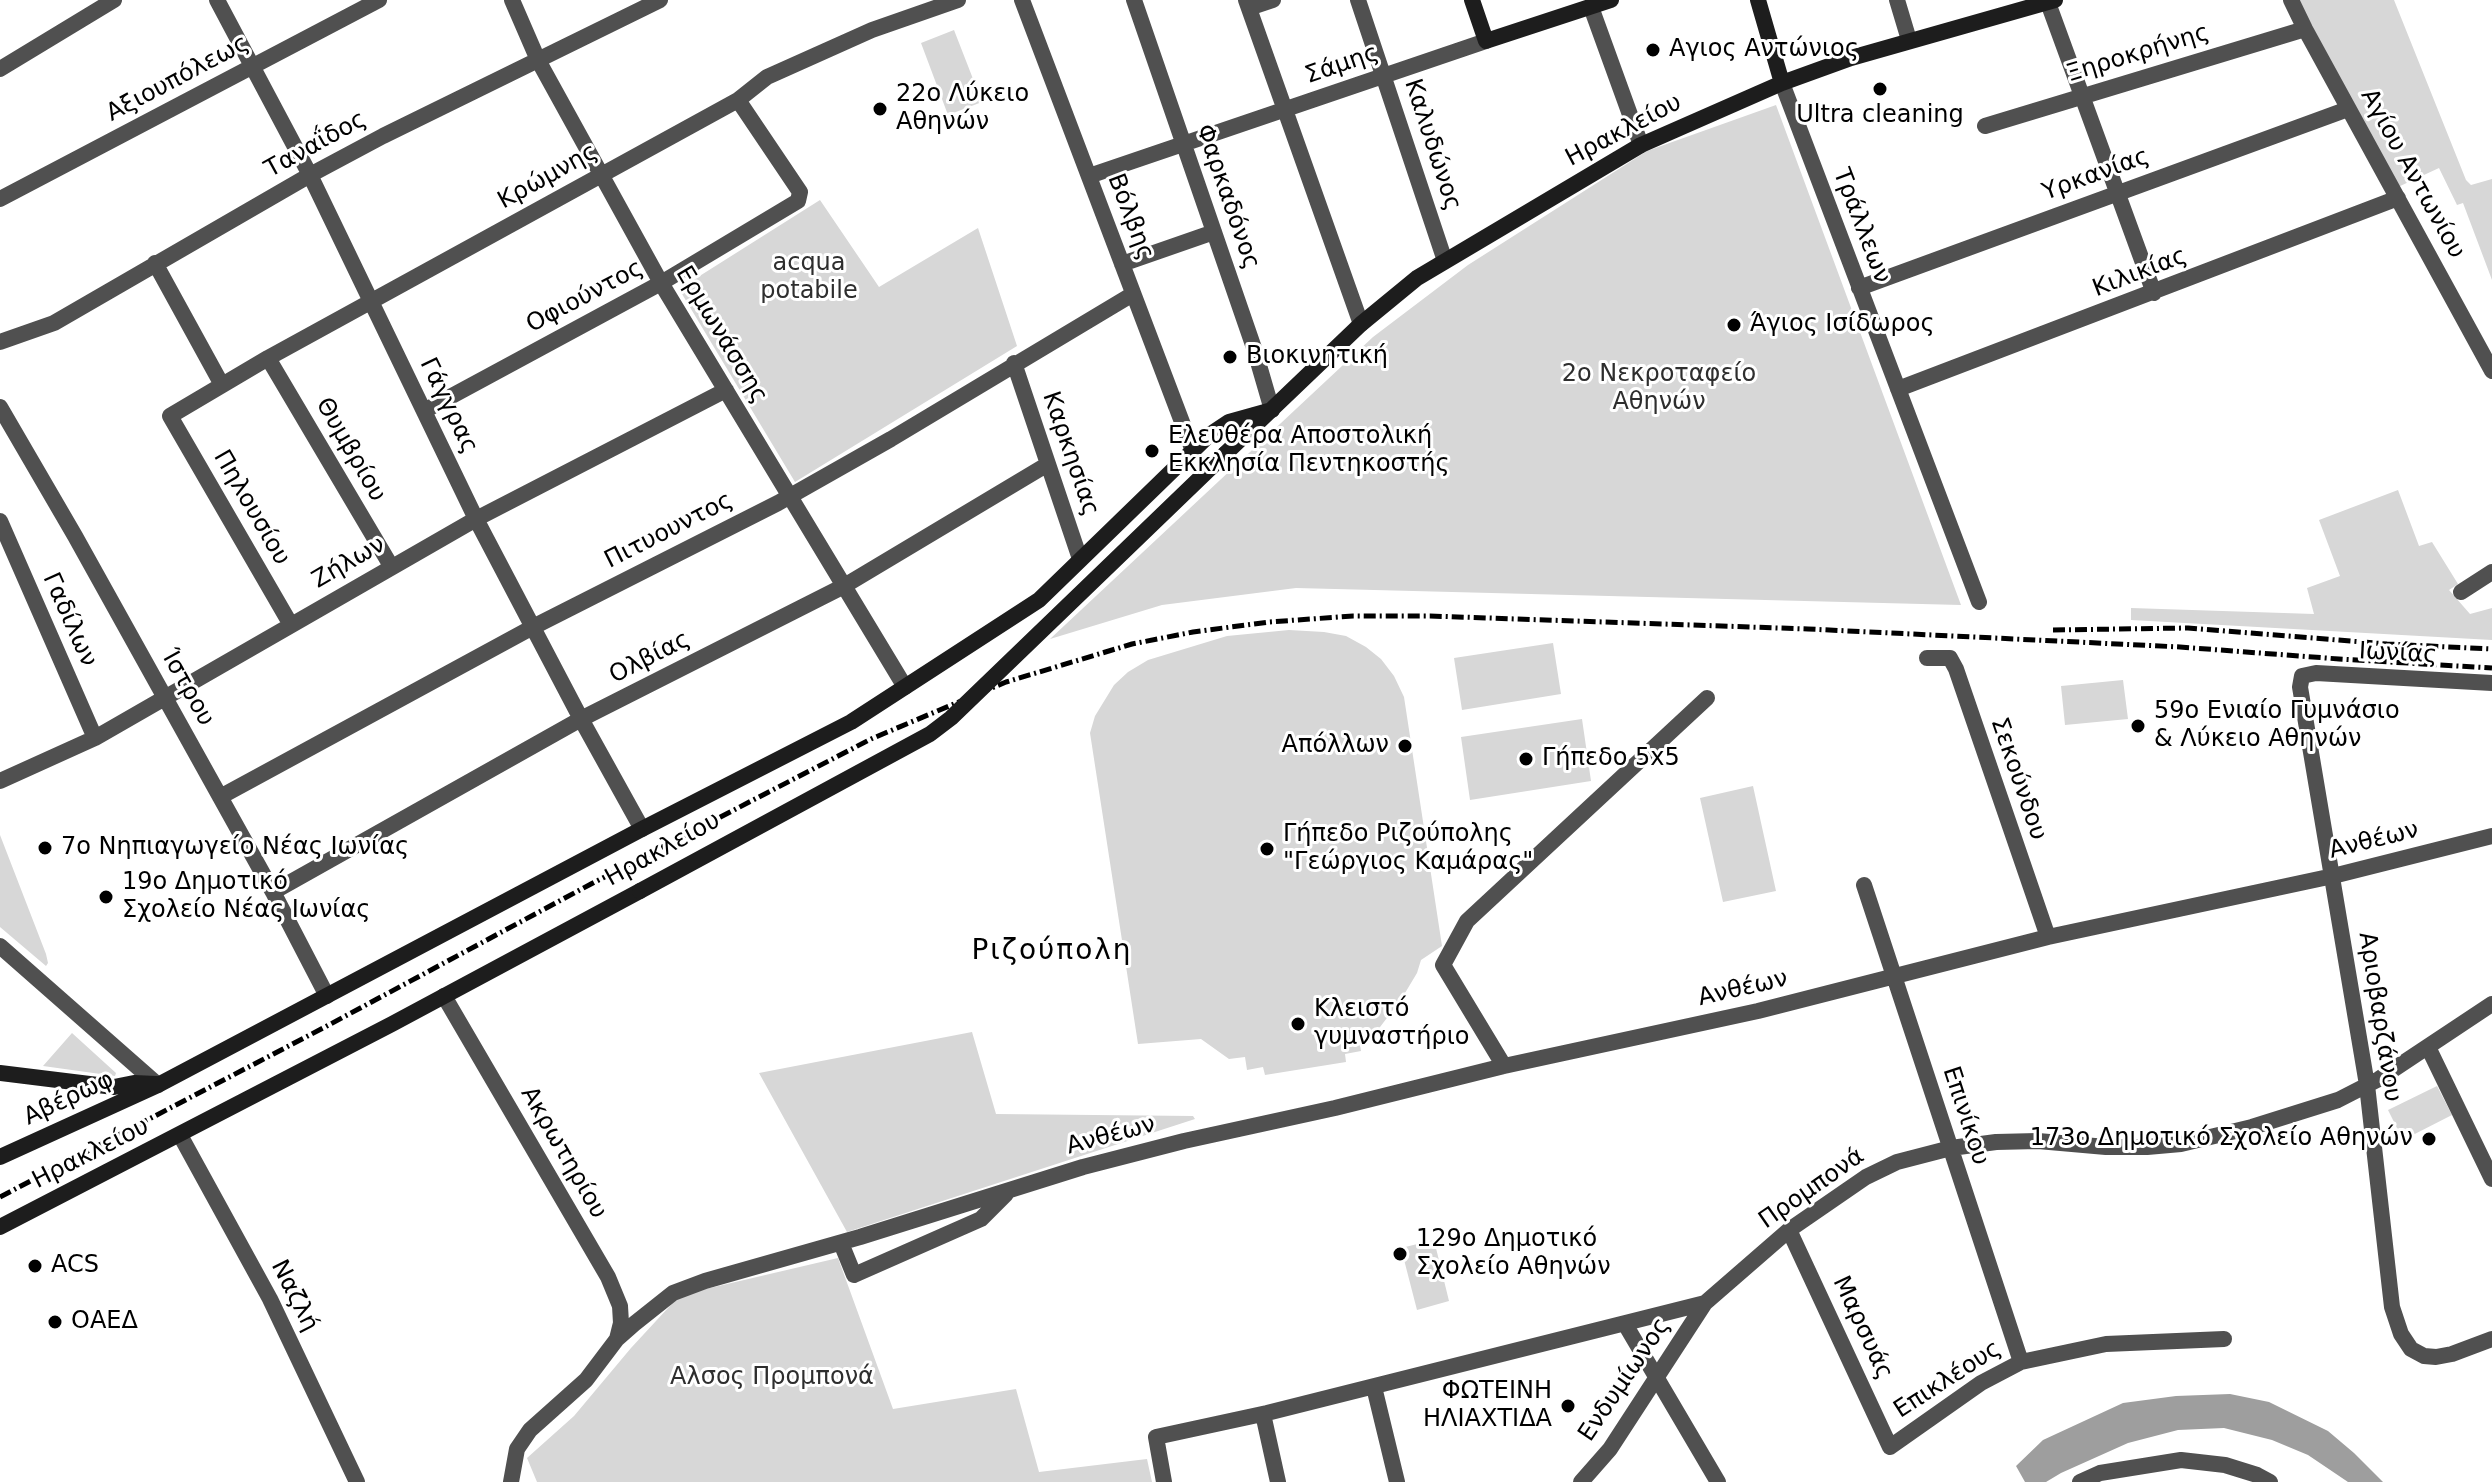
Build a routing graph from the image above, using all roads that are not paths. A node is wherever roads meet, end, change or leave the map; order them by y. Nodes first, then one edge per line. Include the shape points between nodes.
1 (114, 0) edge
2 (217, 0) edge
3 (379, 0) edge
4 (512, 0) edge
5 (660, 0) edge
6 (1022, 0) edge
7 (1134, 0) edge
8 (1273, 0) edge
9 (1358, 0) edge
10 (1472, 0) edge
11 (1611, 0) edge
12 (1758, 0) edge
13 (1897, 0) edge
14 (2291, 0) edge
15 (949, 1) edge
16 (2050, 1) edge
17 (1247, 4) edge
18 (1591, 7) junction
19 (2305, 29) junction
20 (1909, 40) junction
21 (1486, 41) junction
22 (538, 60) junction
23 (253, 67) junction
24 (0, 69) edge
25 (1384, 77) junction
26 (1782, 83) junction
27 (2082, 96) junction
28 (738, 100) junction
29 (1285, 109) junction
30 (2348, 109) junction
31 (1985, 126) dead end
32 (1184, 144) junction
33 (1641, 145) junction
34 (310, 175) junction
35 (602, 175) junction
36 (1089, 176) junction
37 (2117, 193) junction
38 (2398, 198) junction
39 (0, 199) edge
40 (1214, 232) junction
41 (1445, 261) junction
42 (155, 263) junction
43 (1122, 264) junction
44 (661, 283) junction
45 (1859, 288) junction
46 (2154, 293) junction
47 (1133, 294) junction
48 (370, 302) junction
49 (1361, 324) junction
50 (0, 342) edge
51 (268, 358) junction
52 (1014, 363) junction
53 (2492, 371) edge
54 (222, 385) junction
55 (1898, 389) junction
56 (726, 390) junction
57 (0, 407) edge
58 (1272, 410) junction
59 (424, 411) junction
60 (170, 416) joint
61 (1193, 451) junction
62 (1048, 464) junction
63 (790, 496) junction
64 (476, 519) junction
65 (0, 521) edge
66 (1080, 559) junction
67 (391, 566) junction
68 (2492, 572) edge
69 (844, 586) junction
70 (2461, 592) dead end
71 (1979, 602) dead end
72 (291, 625) junction
73 (533, 627) junction
74 (1927, 658) dead end
75 (2302, 676) joint
76 (2492, 683) edge
77 (905, 687) junction
78 (1707, 698) dead end
79 (165, 699) junction
80 (581, 719) junction
81 (95, 738) junction
82 (0, 781) edge
83 (220, 797) junction
84 (642, 829) junction
85 (2492, 836) edge
86 (2333, 876) junction
87 (1864, 885) dead end
88 (273, 892) junction
89 (2048, 937) junction
90 (0, 946) edge
91 (1894, 976) junction
92 (327, 996) junction
93 (444, 996) junction
94 (2492, 1004) edge
95 (2428, 1047) junction
96 (1504, 1066) junction
97 (0, 1073) edge
98 (158, 1085) junction
99 (2367, 1085) junction
100 (180, 1135) junction
101 (1951, 1148) junction
102 (0, 1157) edge
103 (2492, 1179) edge
104 (1007, 1192) junction
105 (909, 1222) junction
106 (0, 1227) edge
107 (1789, 1230) junction
108 (841, 1243) junction
109 (919, 1246) junction
110 (1705, 1303) junction
111 (1625, 1324) junction
112 (617, 1339) junction
113 (2224, 1339) dead end
114 (2492, 1339) edge
115 (2021, 1362) junction
116 (1656, 1380) junction
117 (1374, 1387) junction
118 (1263, 1414) junction
119 (1890, 1447) joint
120 (357, 1482) edge
121 (511, 1482) edge
122 (1164, 1482) edge
123 (1278, 1482) edge
124 (1397, 1482) edge
125 (1581, 1482) edge
126 (1718, 1482) edge
127 (2080, 1482) edge
128 (2270, 1482) edge

1 - 24 street
2 - 23 street, Γάγγρας
3 - 23 street, Αξιουπόλεως
4 - 22 street, Ερμωνάσσης
5 - 22 street, Ταναΐδος
6 - 36 street, Βόλβης
7 - 32 street, Φαρκαδόνος
8 - 17 street
9 - 25 street, Καλυδώνος
10 - 21 main road
11 - 18 main road, Σάμης
12 - 26 main road, Τράλλεων
13 - 20 street
14 - 19 street, Αγίου Αντωνίου
15 - 28 street, Κρώμνης via 784,68
16 - 20 main road, Ηρακλείου
16 - 27 street
17 - 29 street
18 - 21 main road, Σάμης
18 - 33 street
19 - 27 street, Ξηροκρήνης
19 - 30 street, Αγίου Αντωνίου
20 - 26 main road, Ηρακλείου
21 - 25 street, Σάμης
22 - 34 street, Ταναΐδος
22 - 35 street, Ερμωνάσσης
23 - 34 street, Γάγγρας
23 - 39 street, Αξιουπόλεως
25 - 29 street, Σάμης
25 - 41 street, Καλυδώνος
26 - 33 main road, Ηρακλείου
26 - 45 street, Τράλλεων
27 - 31 street, Ξηροκρήνης
27 - 37 street
28 - 35 street, Κρώμνης
28 - 44 street, Οφιούντος via 800,192 798,201
29 - 32 street, Σάμης
29 - 49 street
30 - 37 street, Υρκανίας
30 - 38 street, Αγίου Αντωνίου
32 - 36 street, Σάμης
32 - 40 street, Φαρκαδόνος
33 - 41 main road, Ηρακλείου
34 - 42 street, Ταναΐδος
34 - 48 street, Γάγγρας
35 - 44 street, Ερμωνάσσης
35 - 48 street, Κρώμνης
36 - 43 street, Βόλβης
37 - 45 street, Υρκανίας
37 - 46 street
38 - 46 street, Κιλικίας
38 - 53 street, Αγίου Αντωνίου
40 - 43 street
40 - 58 street, Φαρκαδόνος
41 - 49 main road, Ηρακλείου
42 - 50 street, Ταναΐδος via 54,323
42 - 54 street
43 - 47 street, Βόλβης
44 - 56 street, Ερμωνάσσης
44 - 59 street, Οφιούντος
45 - 55 street, Τράλλεων
46 - 55 street, Κιλικίας
47 - 52 street, Πιτυουντος
47 - 61 street, Βόλβης
48 - 51 street, Κρώμνης
48 - 59 street, Γάγγρας
49 - 58 main road, Ηρακλείου
51 - 54 street, Κρώμνης
51 - 67 street, Θυμβρίου
52 - 62 street, Καρκησίας
52 - 63 street, Πιτυουντος
54 - 60 street, Κρώμνης
55 - 71 street, Τράλλεων
56 - 63 street, Ερμωνάσσης
56 - 64 street, Ζήλων
57 - 79 street, Ίστρου
58 - 61 main road, Ηρακλείου via 1229,422
58 - 93 main road, Ηρακλείου, bridge via 930,734
59 - 64 street, Γάγγρας
60 - 72 street, Πηλουσίου
61 - 66 main road, Ηρακλείου
62 - 66 street, Καρκησίας
62 - 69 street, Ολβίας
63 - 69 street, Ερμωνάσσης
63 - 73 street, Πιτυουντος
64 - 67 street, Ζήλων
64 - 73 street, Γάγγρας
65 - 81 street, Γαδίλων
66 - 77 main road, Ηρακλείου via 1019,615
67 - 72 street, Ζήλων
68 - 70 street
69 - 77 street, Ερμωνάσσης
69 - 80 street, Ολβίας
72 - 79 street, Ζήλων
73 - 80 street, Γάγγρας
73 - 83 street, Πιτυουντος
74 - 89 street, Σεκούνδου via 1950,658 1956,669
75 - 76 street, Ιωνίας
75 - 86 street, Αριοβαρζάνου
77 - 84 main road, Ηρακλείου via 851,722
78 - 96 street via 1467,921 1443,965
79 - 81 street, Ζήλων
79 - 83 street, Ίστρου
80 - 84 street, Γάγγρας
80 - 88 street, Ολβίας
81 - 82 street, Ζήλων
83 - 88 street, Ίστρου
84 - 92 main road, Ηρακλείου
85 - 86 street, Ανθέων
86 - 89 street, Ανθέων
86 - 99 street, Αριοβαρζάνου
87 - 91 street, Επινίκου
88 - 92 street, Ίστρου
89 - 91 street, Ανθέων
90 - 98 street
91 - 96 street, Ανθέων
91 - 101 street, Επινίκου
92 - 98 main road, Ηρακλείου
93 - 100 main road, Ηρακλείου
93 - 112 street, Ακρωτηρίου via 608,1277 620,1306
94 - 95 street, Προμπονά
95 - 99 street, Προμπονά
95 - 103 street
96 - 104 street, Ανθέων via 1184,1141
97 - 98 main road via 114,1087
98 - 102 main road, Αβέρωφ
99 - 101 street, Προμπονά via 2312,1110 2181,1144 2106,1147 2038,1141
99 - 114 street, Αριοβαρζάνου via 2392,1307 2401,1334 2411,1349 2436,1357
100 - 106 main road, Ηρακλείου
100 - 120 street, Ναζλή via 270,1299
101 - 107 street, Προμπονά via 1897,1162 1866,1177
101 - 115 street, Επινίκου
104 - 105 street, Ανθέων
104 - 109 street, Ανθέων via 981,1219
105 - 108 street, Ανθέων
105 - 109 street
107 - 110 street, Προμπονά
107 - 119 street, Μαρσυάς
108 - 109 street, Ανθέων via 854,1275
108 - 112 street, Ανθέων via 673,1293
110 - 111 street, Προμπονά
110 - 116 street, Ενδυμίωνος
111 - 116 street
111 - 117 street, Προμπονά
112 - 121 street, Ανθέων via 586,1380 521,1440
113 - 115 street, Επικλέους via 2106,1344
115 - 119 street, Επικλέους via 1981,1383
116 - 125 street, Ενδυμίωνος
116 - 126 street
117 - 118 street, Προμπονά
117 - 124 street
118 - 122 street, Προμπονά via 1156,1437
118 - 123 street
127 - 128 street via 2100,1473 2181,1460 2225,1465

